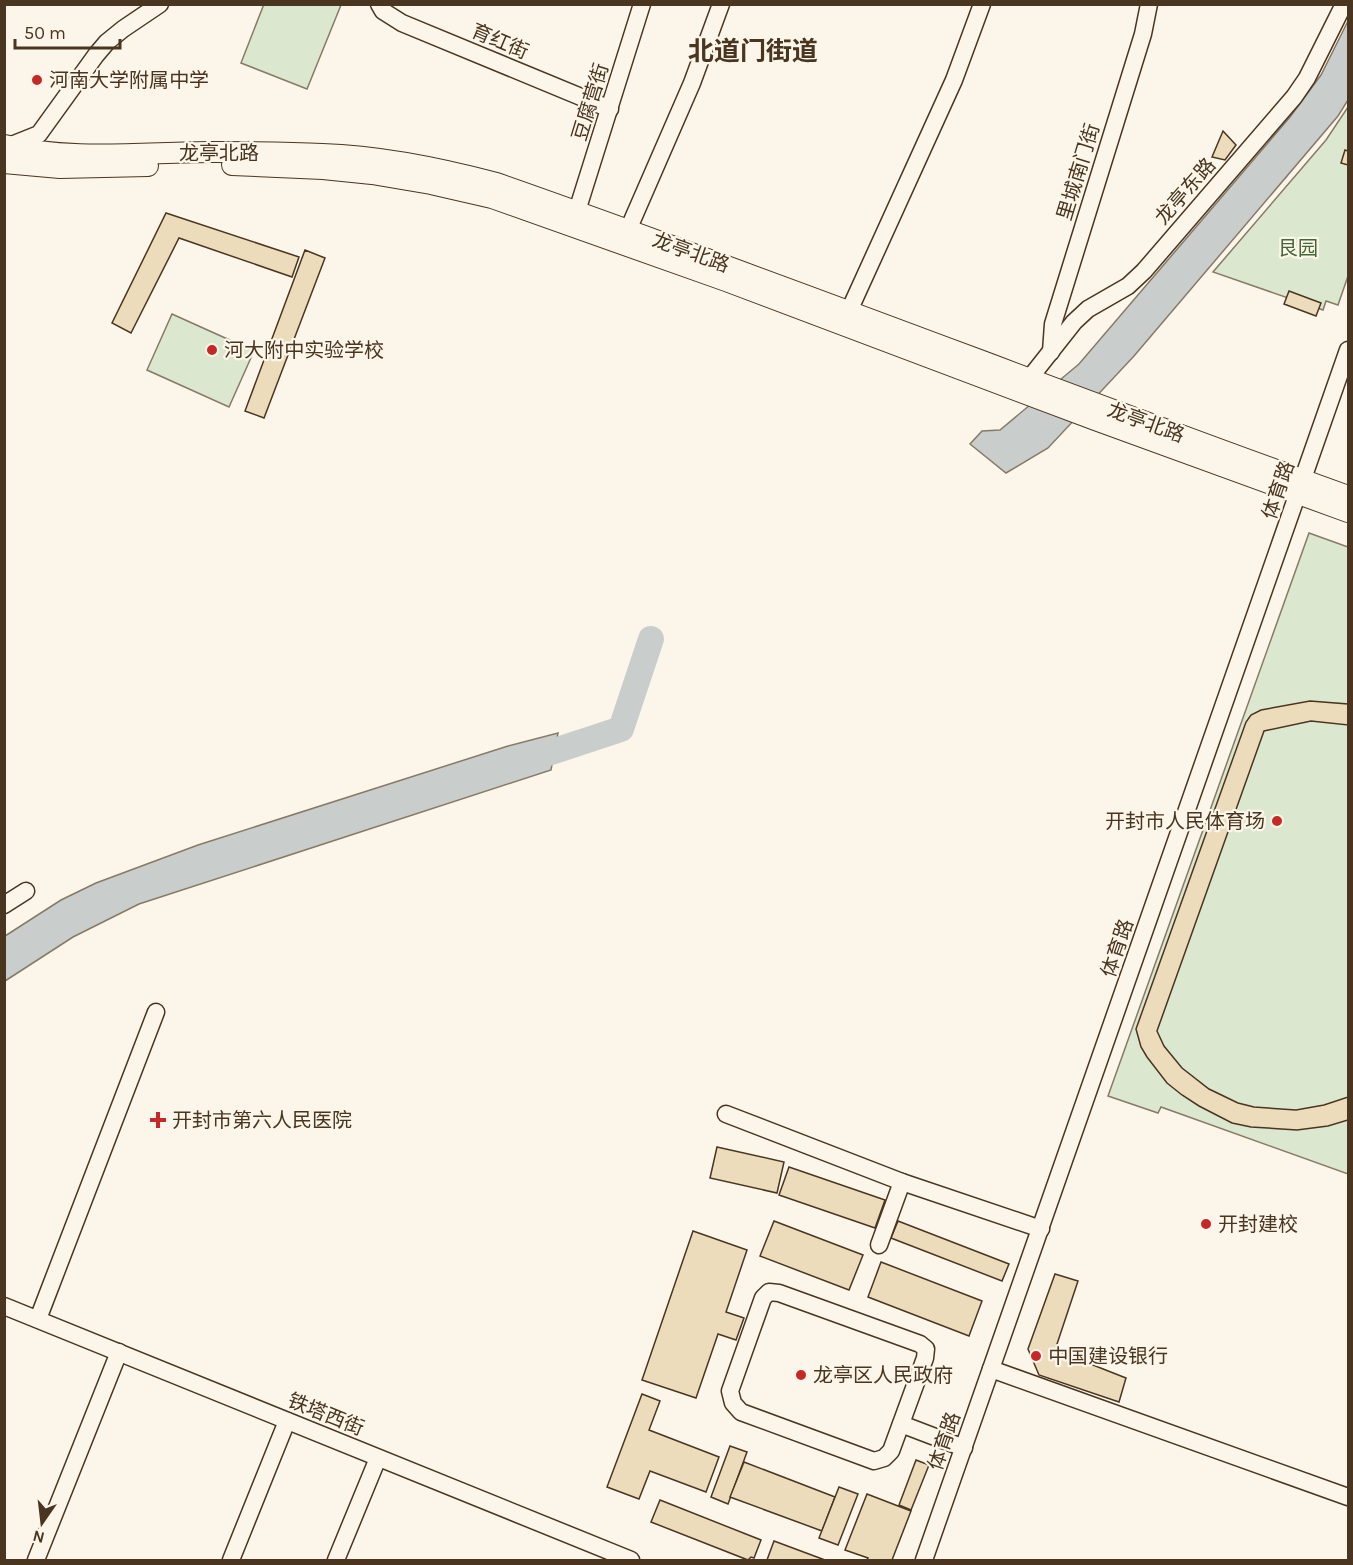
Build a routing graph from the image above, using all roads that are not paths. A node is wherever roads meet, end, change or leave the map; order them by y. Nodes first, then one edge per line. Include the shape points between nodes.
1 (160, 4) edge
2 (380, 4) edge
3 (642, 4) edge
4 (722, 4) edge
5 (981, 4) edge
6 (1149, 4) edge
7 (1344, 4) edge
8 (610, 110) junction
9 (6, 151) edge
10 (576, 211) junction
11 (628, 230) junction
12 (849, 311) junction
13 (1348, 350) edge
14 (1051, 352) junction
15 (1035, 387) junction
16 (1302, 487) junction
17 (1348, 496) edge
18 (1348, 512) edge
19 (26, 891) dead end
20 (4, 905) edge
21 (156, 1012) dead end
22 (726, 1114) dead end
23 (902, 1182) junction
24 (1041, 1229) junction
25 (879, 1245) dead end
26 (4, 1306) edge
27 (38, 1319) junction
28 (119, 1352) junction
29 (991, 1369) junction
30 (287, 1421) junction
31 (901, 1424) junction
32 (964, 1448) junction
33 (378, 1458) junction
34 (1348, 1497) edge
35 (36, 1560) edge
36 (231, 1560) edge
37 (336, 1560) edge
38 (631, 1560) edge
39 (924, 1560) edge

1 - 9 street via 107,42 39,134
2 - 8 street, 育红街 via 382,10 402,23
3 - 8 street, 豆腐营街
4 - 11 street via 678,118
5 - 12 street via 954,80
6 - 14 street, 里城南门街 via 1053,324
7 - 14 street, 龙亭东路 via 1294,97 1143,271 1128,286 1088,309
8 - 10 street, 豆腐营街
9 - 10 main road, 龙亭北路 via 324,154 365,158 467,175
9 - 15 main road, 龙亭北路 via 60,168 212,164 323,169 405,178 463,190
10 - 11 main road, 龙亭北路
11 - 12 main road, 龙亭北路
12 - 15 main road, 龙亭北路
13 - 16 street, 体育路
14 - 15 street, 龙亭东路
15 - 16 main road, 龙亭北路
16 - 17 main road, 龙亭北路
16 - 18 main road, 龙亭北路
16 - 24 street, 体育路
19 - 20 street
21 - 27 street
22 - 23 street
23 - 24 street
23 - 25 street
24 - 29 street, 体育路
26 - 27 street, 铁塔西街
27 - 28 street, 铁塔西街
28 - 30 street, 铁塔西街
28 - 35 street
29 - 32 street, 体育路
29 - 34 street
30 - 33 street, 铁塔西街
30 - 36 street
31 - 31 street via 891,1451 874,1461 741,1412 730,1391 763,1298 769,1292 779,1293 926,1349
31 - 32 street
32 - 39 street, 体育路
33 - 37 street
33 - 38 street, 铁塔西街

